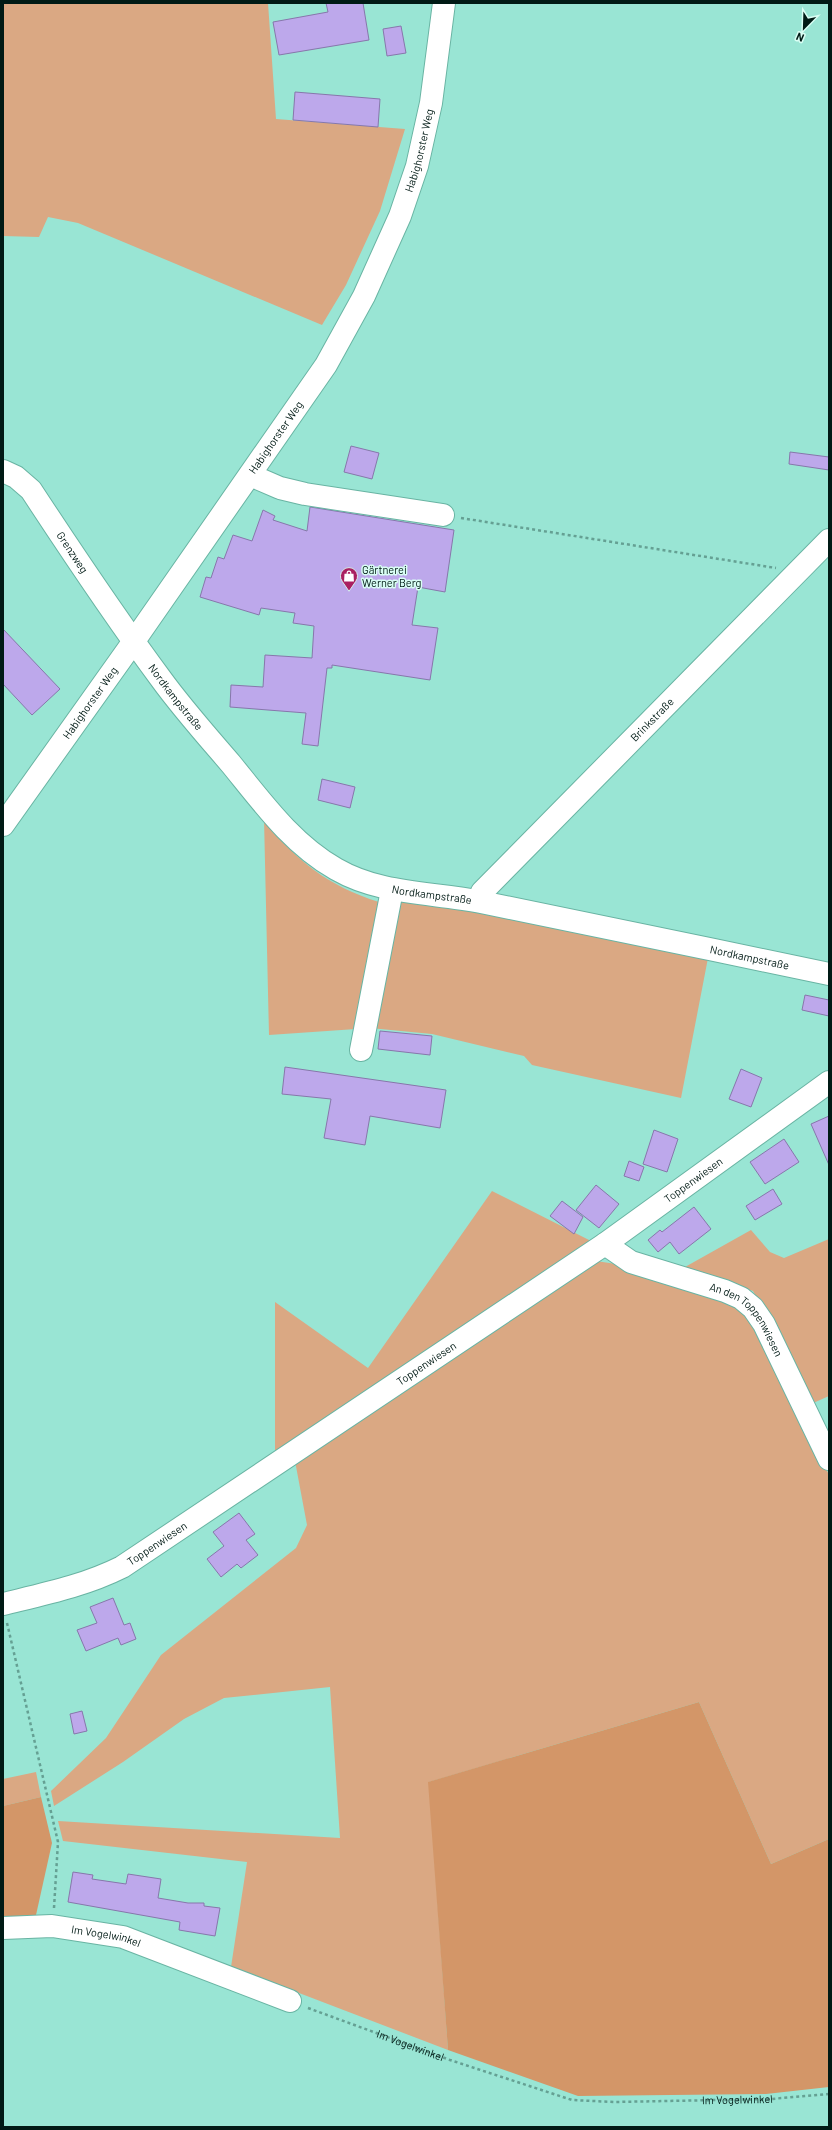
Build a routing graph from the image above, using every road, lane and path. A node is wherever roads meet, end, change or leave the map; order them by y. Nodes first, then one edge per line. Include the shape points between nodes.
1 (444, 3) edge
2 (3, 471) edge
3 (250, 475) junction
4 (443, 516) joint
5 (829, 540) edge
6 (798, 571) junction
7 (134, 641) junction
8 (3, 825) edge
9 (392, 890) junction
10 (478, 901) junction
11 (829, 974) edge
12 (361, 1050) dead end
13 (829, 1082) edge
14 (605, 1244) junction
15 (829, 1459) edge
16 (5, 1612) edge
17 (52, 1926) junction
18 (3, 1928) edge
19 (290, 2001) joint
20 (829, 2094) edge

1 - 3 street, Habighorster Weg via 431,103 417,166 400,216 364,296 326,365
2 - 7 street, Grenzweg via 16,477 31,490 95,589
3 - 4 street via 280,488 305,494
3 - 7 street, Habighorster Weg
4 - 6 path
5 - 6 street, Brinkstraße
6 - 10 street, Brinkstraße via 482,892
7 - 8 street, Habighorster Weg
7 - 9 street, Nordkampstraße via 162,681 273,815 307,850 337,870 364,882
9 - 10 street, Nordkampstraße
9 - 12 street
10 - 11 street, Nordkampstraße
13 - 14 street, Toppenwiesen
14 - 15 street, An den Toppenwiesen via 631,1262 725,1291 753,1308 764,1324
14 - 16 street, Toppenwiesen via 122,1567 99,1578
16 - 17 path via 58,1842
17 - 18 street, Im Vogelwinkel
17 - 19 street, Im Vogelwinkel via 123,1937
19 - 20 path, Im Vogelwinkel via 450,2060 572,2100 614,2102 755,2099

